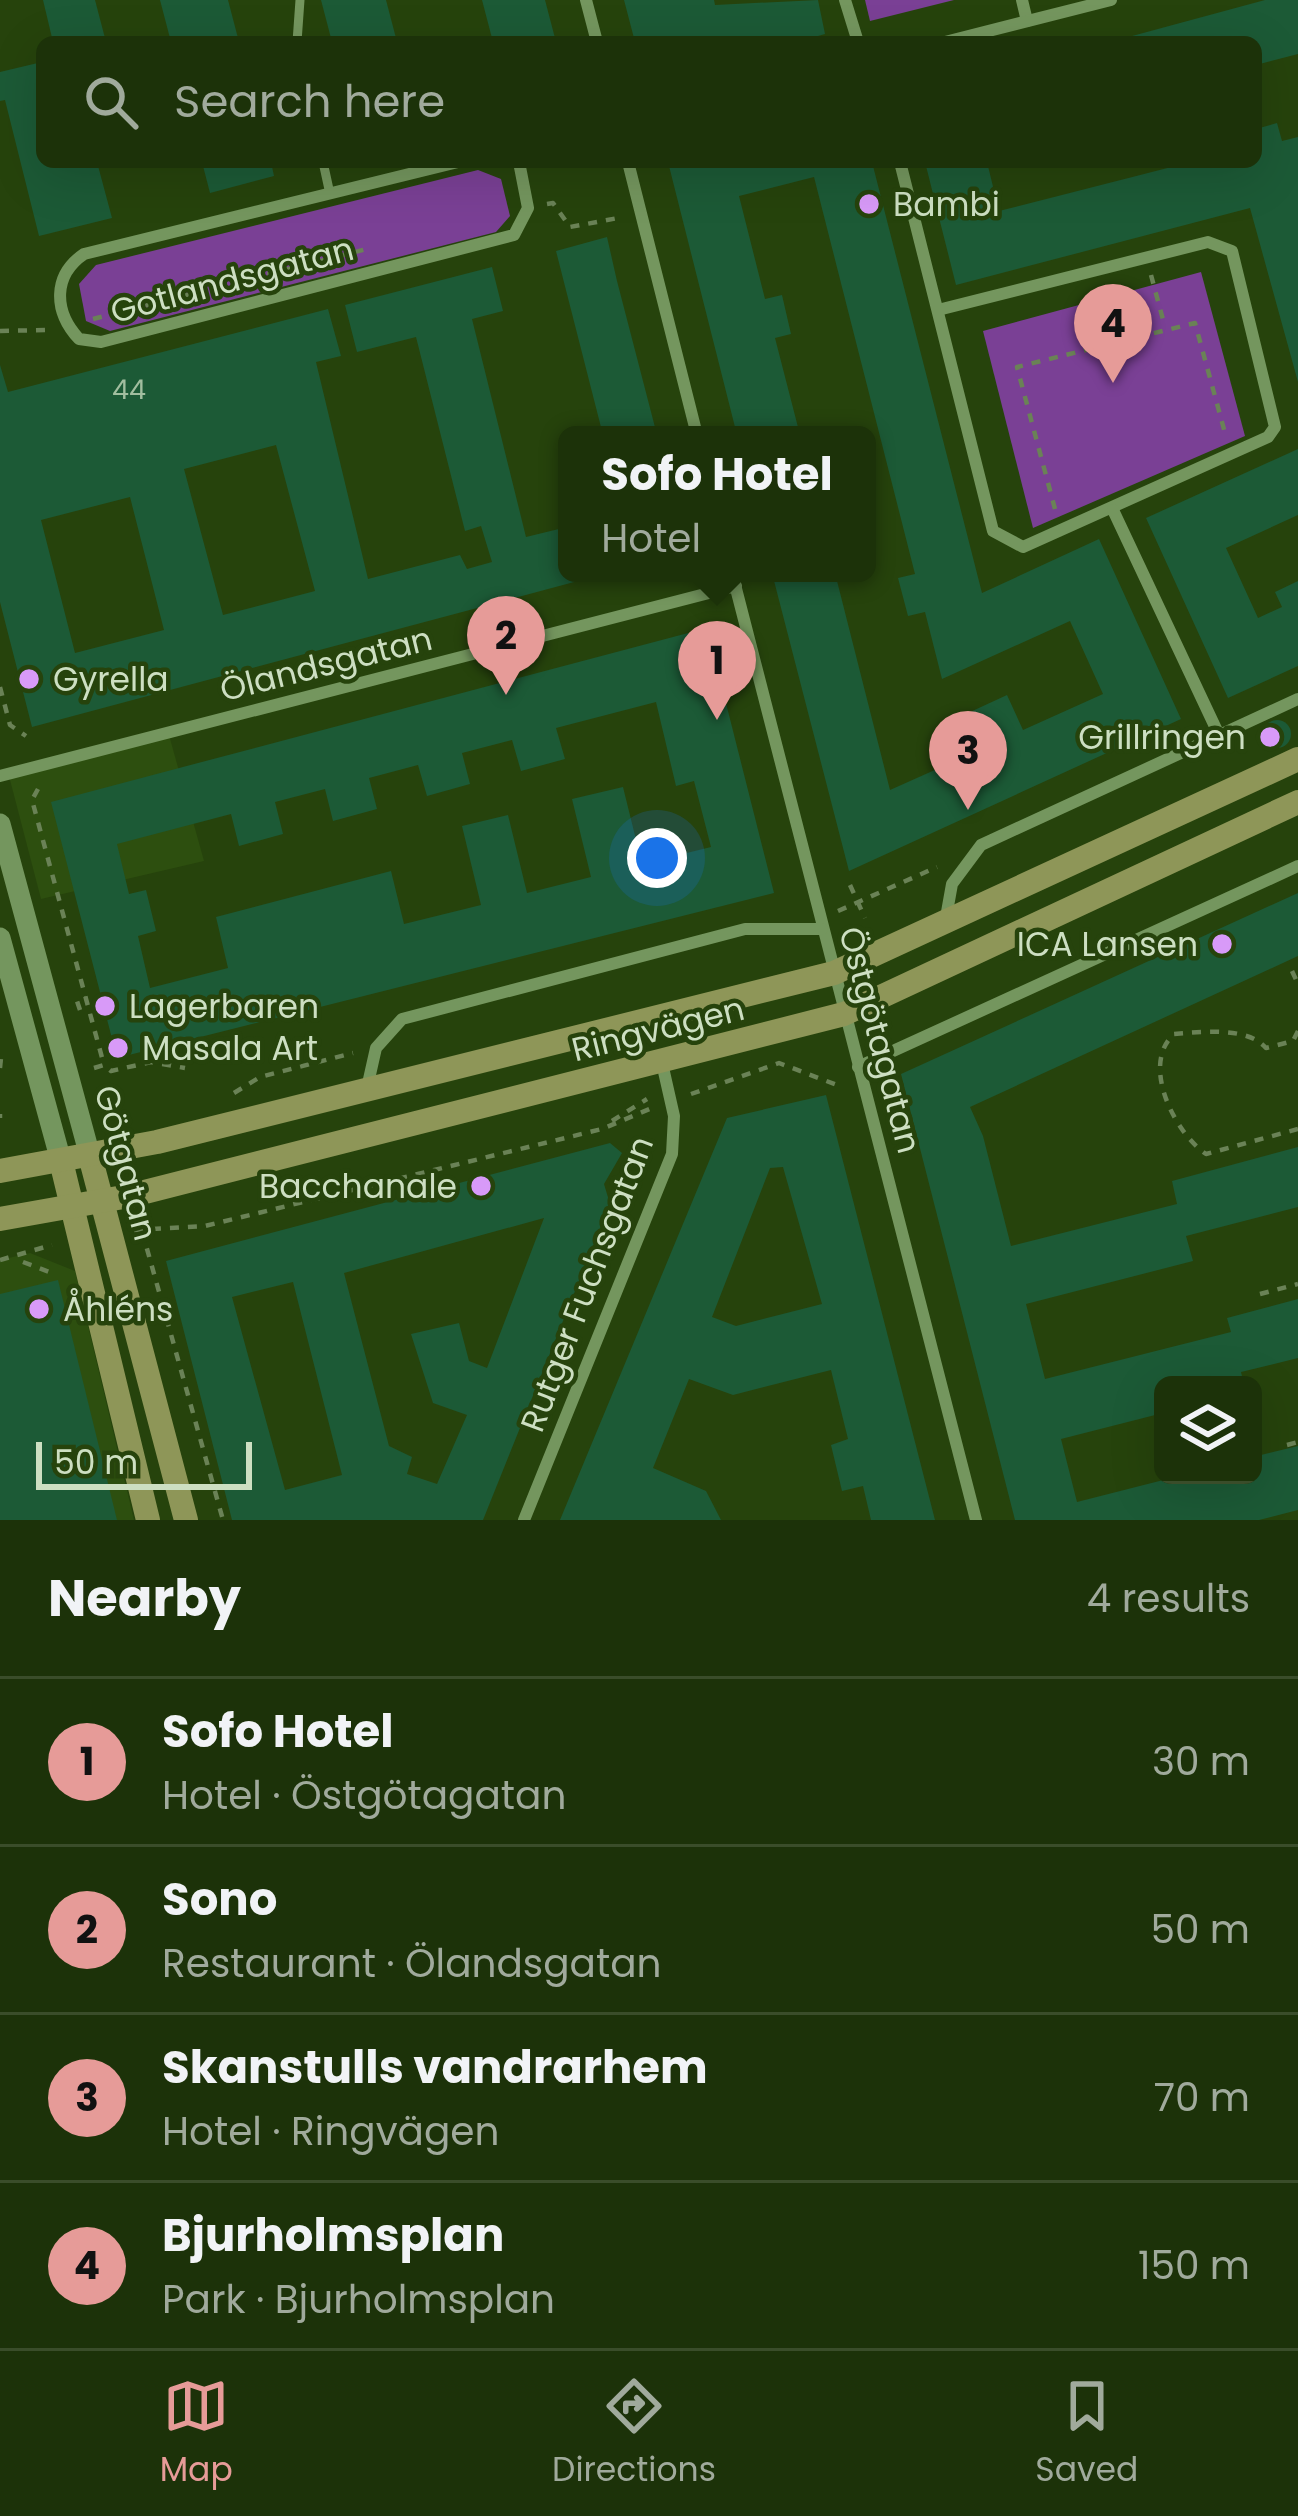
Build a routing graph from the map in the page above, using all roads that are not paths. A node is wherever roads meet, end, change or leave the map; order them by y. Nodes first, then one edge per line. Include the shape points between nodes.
1 (299, 0) edge
2 (586, 0) edge
3 (845, 0) edge
4 (1022, 0) edge
5 (1111, 0) edge
6 (1027, 22) junction
7 (297, 36) edge
8 (595, 36) edge
9 (856, 36) edge
10 (970, 36) edge
11 (324, 168) edge
12 (434, 168) edge
13 (520, 168) edge
14 (630, 168) edge
15 (902, 168) edge
16 (330, 194) junction
17 (938, 310) junction
18 (696, 426) edge
19 (1113, 510) junction
20 (723, 582) edge
21 (735, 582) edge
22 (1298, 700) edge
23 (1219, 735) junction
24 (1298, 759) edge
25 (0, 776) edge
26 (1298, 802) edge
27 (0, 824) edge
28 (1298, 866) edge
29 (945, 924) junction
30 (822, 929) junction
31 (0, 938) edge
32 (834, 973) junction
33 (844, 1014) junction
34 (655, 1018) junction
35 (662, 1063) junction
36 (858, 1067) junction
37 (367, 1088) junction
38 (90, 1156) junction
39 (61, 1161) junction
40 (0, 1171) edge
41 (102, 1202) junction
42 (70, 1206) junction
43 (0, 1219) edge
44 (148, 1520) edge
45 (186, 1520) edge
46 (524, 1520) edge
47 (976, 1520) edge

1 - 7 lane
2 - 8 street
3 - 9 street
4 - 6 street
5 - 6 street
6 - 10 street
11 - 16 lane
12 - 16 street, Gotlandsgatan
13 - 16 street, Gotlandsgatan via 528,208 514,235 101,342 79,339 68,326 58,283 84,254
14 - 18 street
15 - 17 street
17 - 19 street via 993,531 1023,547
17 - 19 street via 1208,242 1232,250 1277,415 1268,437
19 - 23 street
20 - 25 street, Ölandsgatan
21 - 30 street, Östgötagatan
22 - 23 street
23 - 29 street via 970,854 952,884
24 - 29 main road, Ringvägen
26 - 33 main road, Ringvägen
27 - 38 street, Götgatan
28 - 36 street
29 - 32 main road, Ringvägen
30 - 32 street, Östgötagatan
30 - 37 street via 745,929 402,1019 376,1048
31 - 39 street, Götgatan
32 - 33 street, Östgötagatan
32 - 34 main road, Ringvägen
33 - 35 main road, Ringvägen
33 - 36 street, Östgötagatan
34 - 35 main road
34 - 37 main road, Ringvägen
35 - 41 main road, Ringvägen
35 - 46 street, Rutger Fuchsgatan via 672,1154
36 - 47 street, Östgötagatan
37 - 38 main road, Ringvägen
38 - 39 main road, Ringvägen
38 - 41 main road, Götgatan
39 - 40 main road, Ringvägen
39 - 42 main road, Götgatan
41 - 42 main road, Ringvägen
41 - 45 main road, Götgatan
42 - 43 main road, Ringvägen
42 - 44 main road, Götgatan

